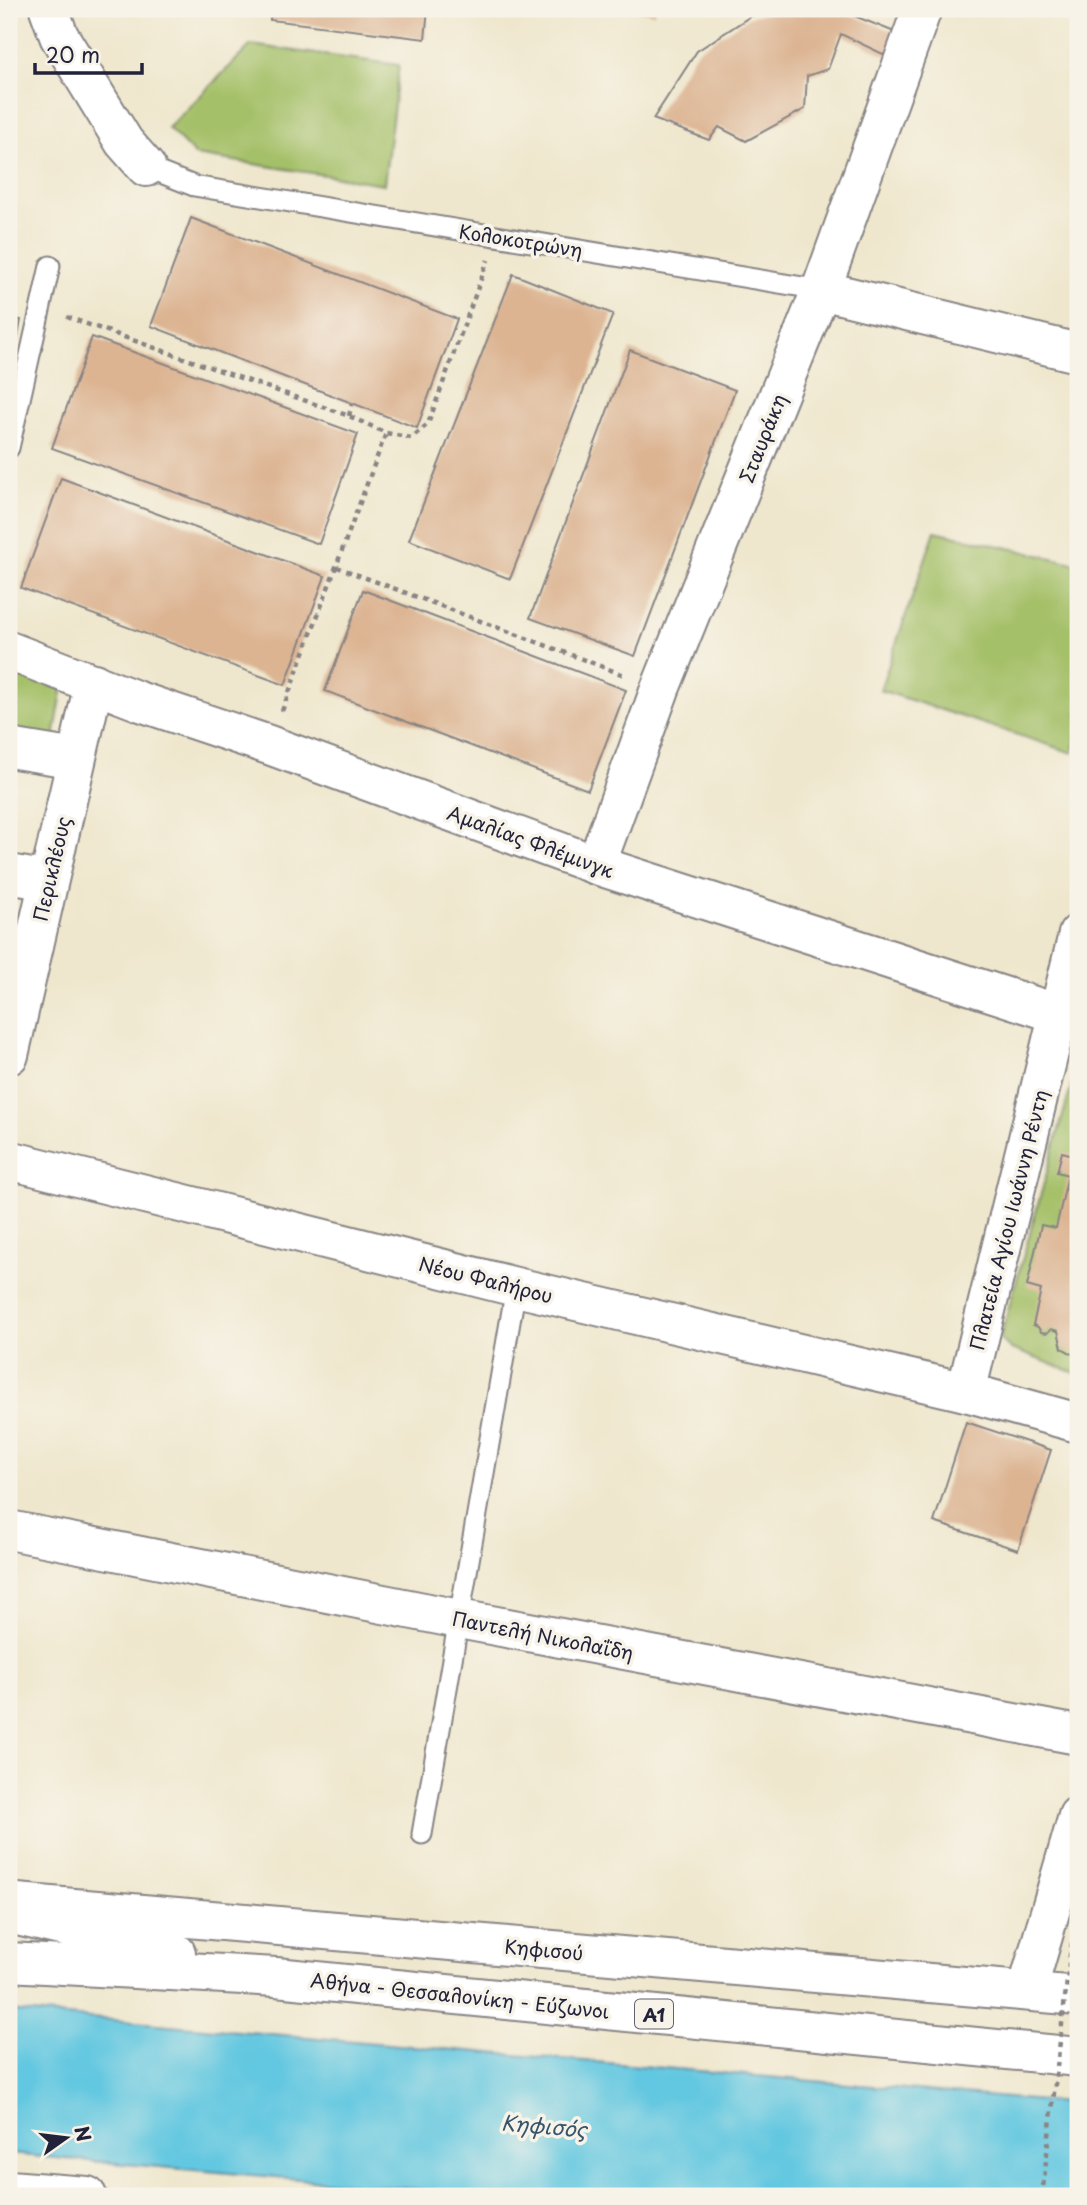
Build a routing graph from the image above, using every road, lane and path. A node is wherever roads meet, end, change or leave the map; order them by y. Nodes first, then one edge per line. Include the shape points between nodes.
1 (49, 9) edge
2 (922, 9) edge
3 (146, 167) joint
4 (497, 236) junction
5 (50, 266) dead end
6 (821, 290) junction
7 (41, 309) junction
8 (1078, 353) edge
9 (352, 403) dead end
10 (349, 416) junction
11 (386, 433) junction
12 (9, 448) edge
13 (337, 567) junction
14 (9, 651) edge
15 (94, 682) junction
16 (660, 688) junction
17 (269, 745) junction
18 (9, 748) edge
19 (76, 759) junction
20 (596, 865) junction
21 (9, 874) edge
22 (48, 881) junction
23 (1078, 934) edge
24 (14, 1012) edge
25 (1059, 1014) junction
26 (9, 1055) edge
27 (9, 1160) edge
28 (516, 1287) junction
29 (966, 1392) junction
30 (1078, 1423) edge
31 (9, 1530) edge
32 (459, 1619) junction
33 (1078, 1735) edge
34 (1078, 1816) edge
35 (422, 1834) dead end
36 (9, 1903) edge
37 (1078, 1906) edge
38 (9, 1914) edge
39 (9, 1962) edge
40 (276, 1977) junction
41 (1027, 1991) junction
42 (1078, 1996) edge
43 (1078, 2057) edge
44 (9, 2190) edge
45 (87, 2196) edge
46 (1042, 2196) edge

1 - 3 main road, Κολοκοτρώνη via 59,36 124,142
2 - 6 main road, Σταυράκη
3 - 4 lane, Κολοκοτρώνη via 194,186
4 - 6 lane, Κολοκοτρώνη
4 - 11 path via 428,425 411,438
5 - 7 lane
6 - 8 main road, Κολοκοτρώνη
6 - 16 main road, Σταυράκη
7 - 10 path
7 - 12 lane
9 - 10 path
10 - 11 path
11 - 13 path
13 - 16 path
13 - 17 path
14 - 15 main road, Αμαλίας Φλέμινγκ
15 - 17 main road, Αμαλίας Φλέμινγκ
15 - 19 main road, Περικλέους
16 - 20 main road, Σταυράκη
17 - 20 main road, Αμαλίας Φλέμινγκ
18 - 19 main road
19 - 22 main road, Περικλέους
20 - 25 main road, Αμαλίας Φλέμινγκ
21 - 22 main road
22 - 24 main road, Περικλέους
23 - 25 main road, Πλατεία Αγίου Ιωάννη Ρέντη
24 - 26 main road, Περικλέους
25 - 29 main road, Πλατεία Αγίου Ιωάννη Ρέντη
27 - 28 main road, Νέου Φαλήρου
28 - 29 main road, Νέου Φαλήρου
28 - 32 lane
29 - 30 main road
31 - 32 main road, Παντελή Νικολαΐδη
32 - 33 main road, Παντελή Νικολαΐδη
32 - 35 lane
34 - 41 main road
36 - 41 main road, Κηφισού
37 - 46 path, bridge
38 - 40 main road
39 - 40 main road, Αθήνα - Θεσσαλονίκη - Εύζωνοι / Α1
40 - 43 main road, Αθήνα - Θεσσαλονίκη - Εύζωνοι / Α1
41 - 42 main road, Κηφισού
44 - 45 main road

